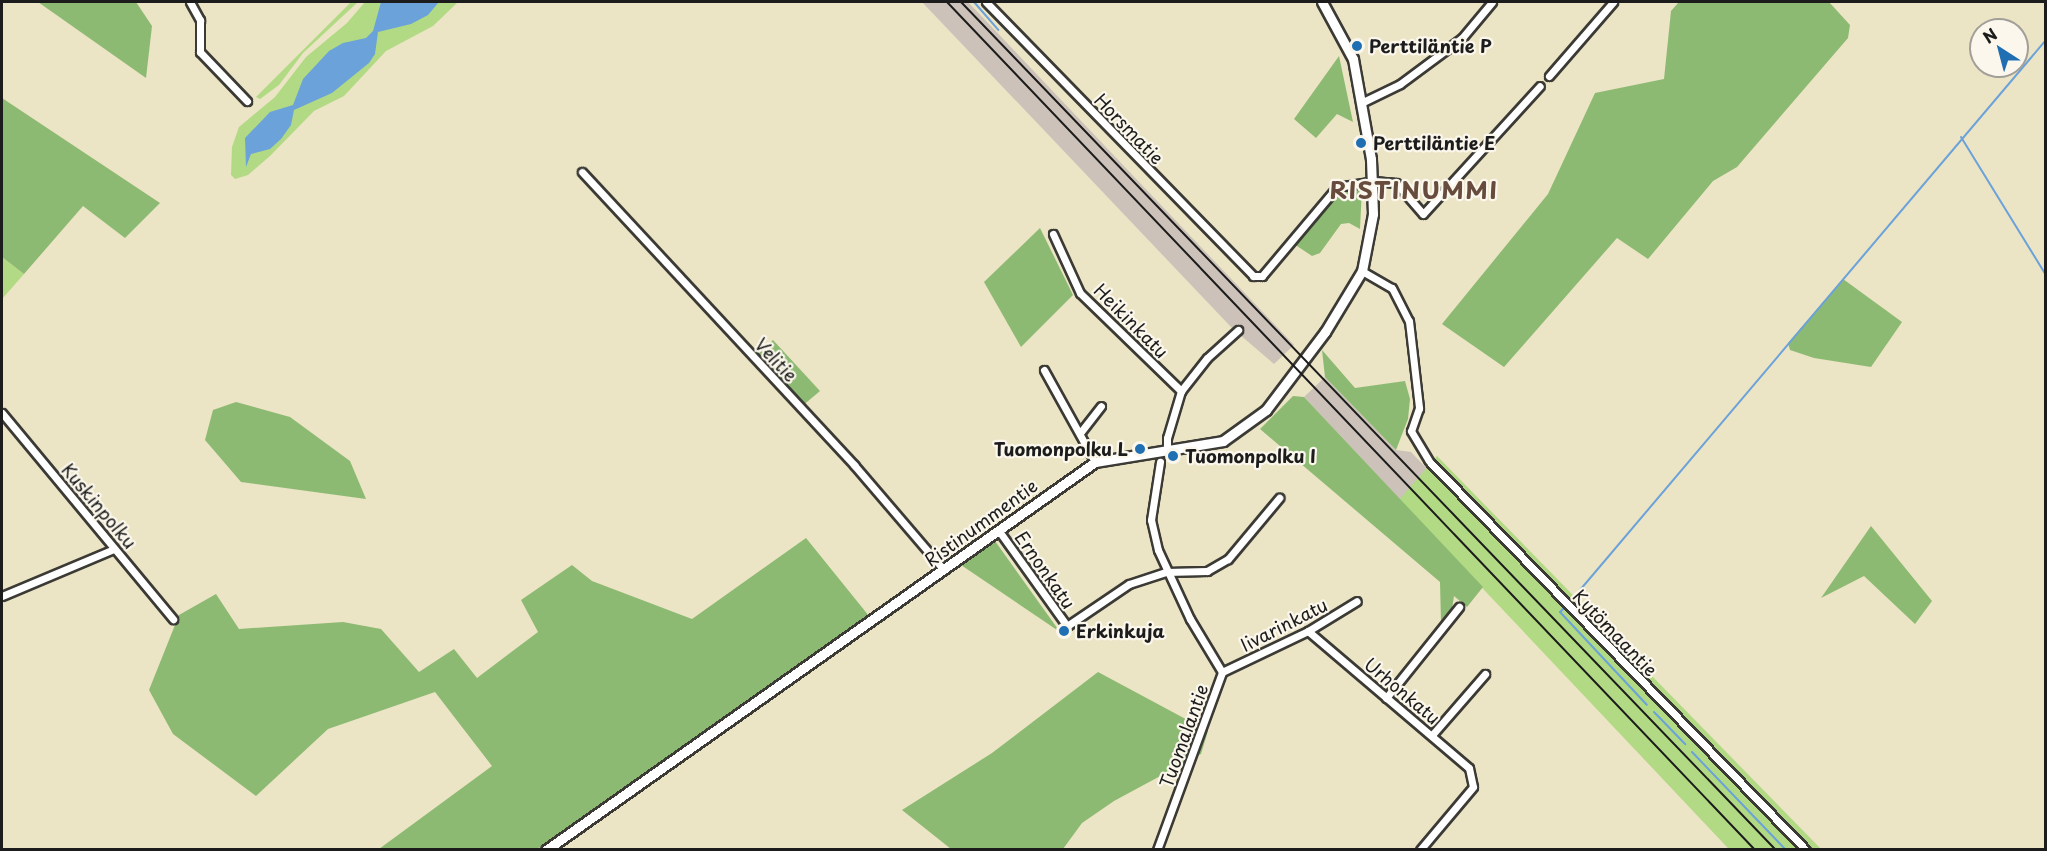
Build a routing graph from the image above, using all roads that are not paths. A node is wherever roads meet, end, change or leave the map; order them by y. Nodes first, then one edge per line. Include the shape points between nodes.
1 (190, 2) edge
2 (986, 2) edge
3 (1322, 2) edge
4 (1492, 2) edge
5 (1613, 2) edge
6 (1549, 76) dead end
7 (1540, 86) dead end
8 (247, 101) dead end
9 (1363, 102) junction
10 (582, 172) dead end
11 (1374, 181) junction
12 (1053, 234) dead end
13 (1362, 272) junction
14 (1238, 330) dead end
15 (1044, 370) dead end
16 (1181, 390) junction
17 (1101, 406) dead end
18 (2, 413) edge
19 (1080, 433) junction
20 (1167, 452) junction
21 (1095, 462) junction
22 (1160, 462) dead end
23 (1279, 498) dead end
24 (999, 531) junction
25 (114, 549) junction
26 (944, 570) junction
27 (1166, 573) junction
28 (2, 596) edge
29 (1356, 601) dead end
30 (1459, 607) dead end
31 (173, 618) dead end
32 (1308, 632) junction
33 (1222, 672) junction
34 (1485, 674) dead end
35 (1386, 698) junction
36 (1432, 735) junction
37 (546, 849) edge
38 (1157, 849) edge
39 (1420, 849) edge
40 (1806, 849) edge

1 - 8 street via 200,20 200,52
2 - 11 street, Horsmatie via 1253,276 1262,276 1337,187
3 - 9 street, Ristinummentie via 1353,59
4 - 9 street via 1462,38 1400,84
5 - 6 street
7 - 11 street via 1423,214 1396,183
9 - 11 street, Ristinummentie
10 - 26 street, Velitie via 854,465
11 - 13 street, Ristinummentie via 1373,214
12 - 16 street, Heikinkatu via 1080,292
13 - 20 street, Ristinummentie via 1325,332 1266,410 1223,441
13 - 40 street, Kytömaantie via 1392,288 1409,321 1419,408 1411,431 1429,461
14 - 16 street via 1207,358
15 - 19 street
16 - 20 street via 1167,438
17 - 19 street
18 - 25 street, Kuskinpolku
19 - 21 street
20 - 21 street, Ristinummentie via 1115,456
21 - 24 street, Ristinummentie
22 - 27 street, Tuomalantie via 1151,520
23 - 27 street via 1228,560 1207,571
24 - 26 street, Ristinummentie
24 - 27 street, Ernonkatu via 1067,626 1129,584
25 - 28 street
25 - 31 street, Kuskinpolku
26 - 37 street, Ristinummentie
27 - 33 street, Tuomalantie
29 - 32 street, Iivarinkatu
30 - 35 street
32 - 33 street, Iivarinkatu
32 - 35 street, Urhonkatu
33 - 38 street, Tuomalantie
34 - 36 street
35 - 36 street, Urhonkatu
36 - 39 street, Urhonkatu via 1469,768 1473,787

